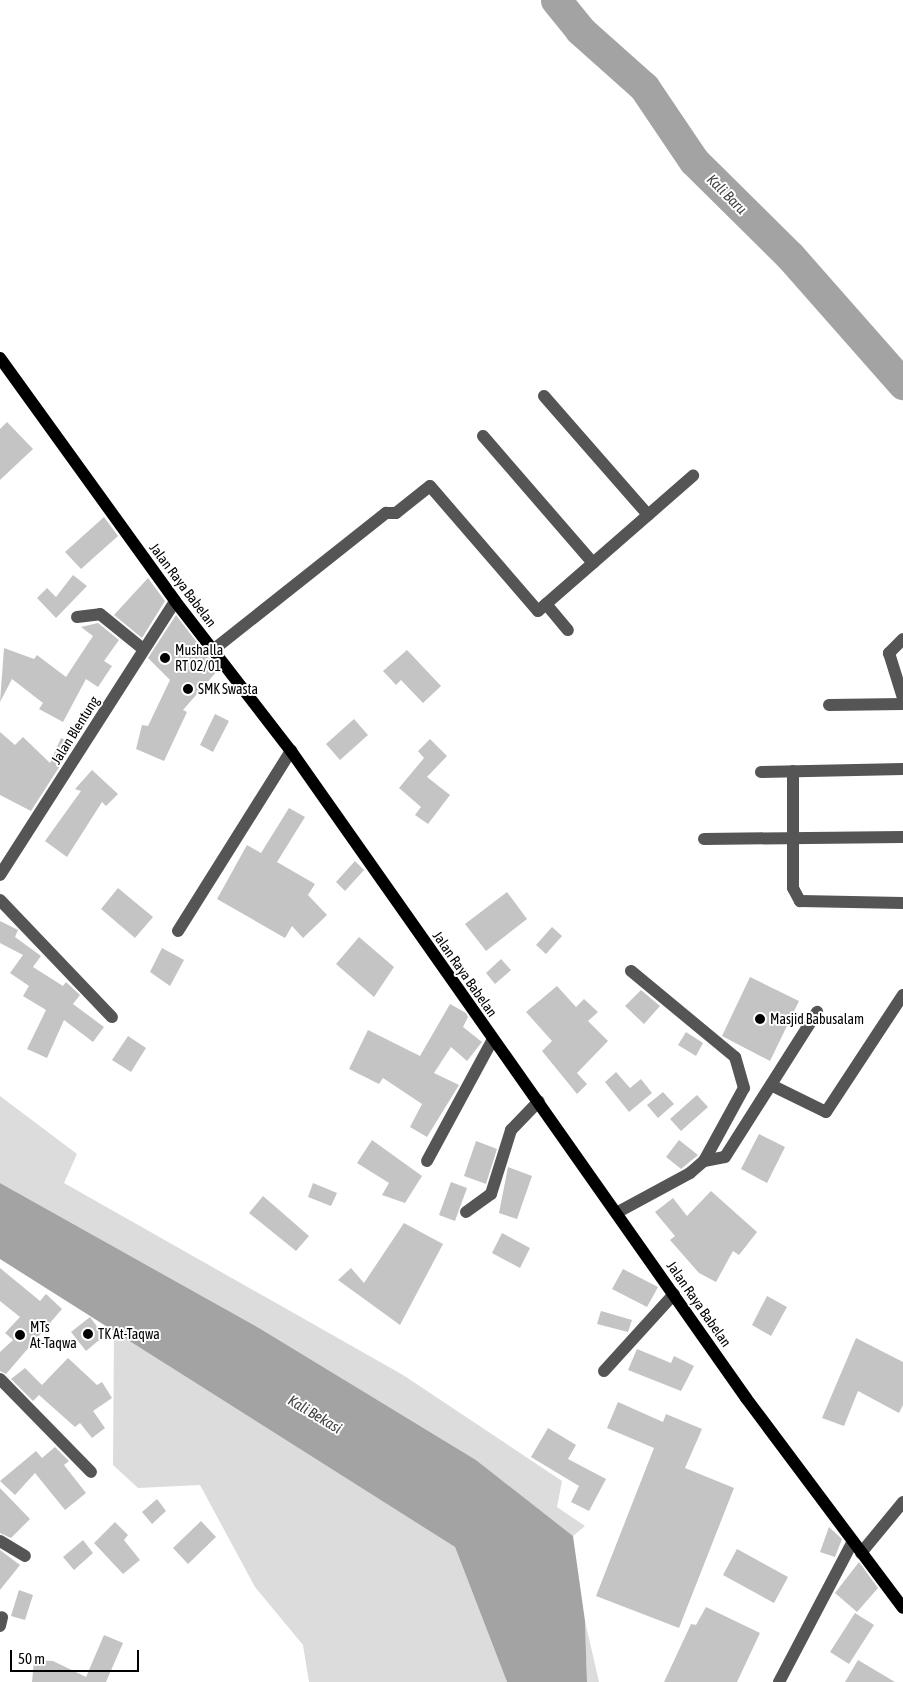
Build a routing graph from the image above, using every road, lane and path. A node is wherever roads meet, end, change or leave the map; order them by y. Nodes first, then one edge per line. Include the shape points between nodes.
1 (0, 358) edge
2 (544, 396) dead end
3 (483, 436) dead end
4 (693, 476) dead end
5 (648, 515) junction
6 (593, 563) junction
7 (175, 601) junction
8 (546, 604) junction
9 (77, 617) dead end
10 (568, 630) dead end
11 (903, 639) edge
12 (143, 649) junction
13 (213, 650) junction
14 (903, 698) edge
15 (903, 704) edge
16 (829, 705) dead end
17 (291, 751) junction
18 (903, 769) edge
19 (793, 771) junction
20 (761, 772) dead end
21 (903, 837) edge
22 (704, 838) dead end
23 (794, 838) junction
24 (1, 870) edge
25 (0, 900) edge
26 (903, 903) edge
27 (178, 931) dead end
28 (631, 971) dead end
29 (903, 995) edge
30 (817, 1012) dead end
31 (112, 1017) dead end
32 (493, 1039) junction
33 (771, 1085) junction
34 (539, 1101) junction
35 (427, 1161) dead end
36 (704, 1161) junction
37 (466, 1212) dead end
38 (618, 1212) junction
39 (674, 1294) junction
40 (604, 1371) dead end
41 (0, 1379) edge
42 (91, 1472) dead end
43 (903, 1502) edge
44 (0, 1541) edge
45 (853, 1541) junction
46 (861, 1553) junction
47 (25, 1556) dead end
48 (903, 1608) edge
49 (779, 1682) edge

1 - 7 main road, Jalan Raya Babelan
2 - 5 street
3 - 6 street
4 - 5 street
5 - 6 street
6 - 8 street
7 - 12 street, Jalan Blentung
7 - 13 main road, Jalan Raya Babelan
8 - 10 street
8 - 13 street via 538,611 430,486 396,513 386,513
9 - 12 street via 100,614
11 - 14 street via 889,652
12 - 24 street, Jalan Blentung
13 - 17 main road, Jalan Raya Babelan
15 - 16 street
17 - 27 street
17 - 32 main road, Jalan Raya Babelan
18 - 19 street
19 - 20 street
19 - 23 street
21 - 23 street
22 - 23 street
23 - 26 street via 793,888 800,901
25 - 31 street
28 - 36 street via 740,1065 742,1095
29 - 33 street via 826,1112
30 - 33 street
32 - 34 main road, Jalan Raya Babelan
32 - 35 street
33 - 36 street via 726,1157
34 - 37 street via 511,1130 491,1194
34 - 38 main road, Jalan Raya Babelan
36 - 38 street via 690,1173
38 - 39 main road, Jalan Raya Babelan
39 - 40 street
39 - 45 main road, Jalan Raya Babelan
41 - 42 street
43 - 46 street
44 - 47 street
45 - 46 main road, Jalan Raya Babelan
45 - 49 street
46 - 48 main road, Jalan Raya Babelan

